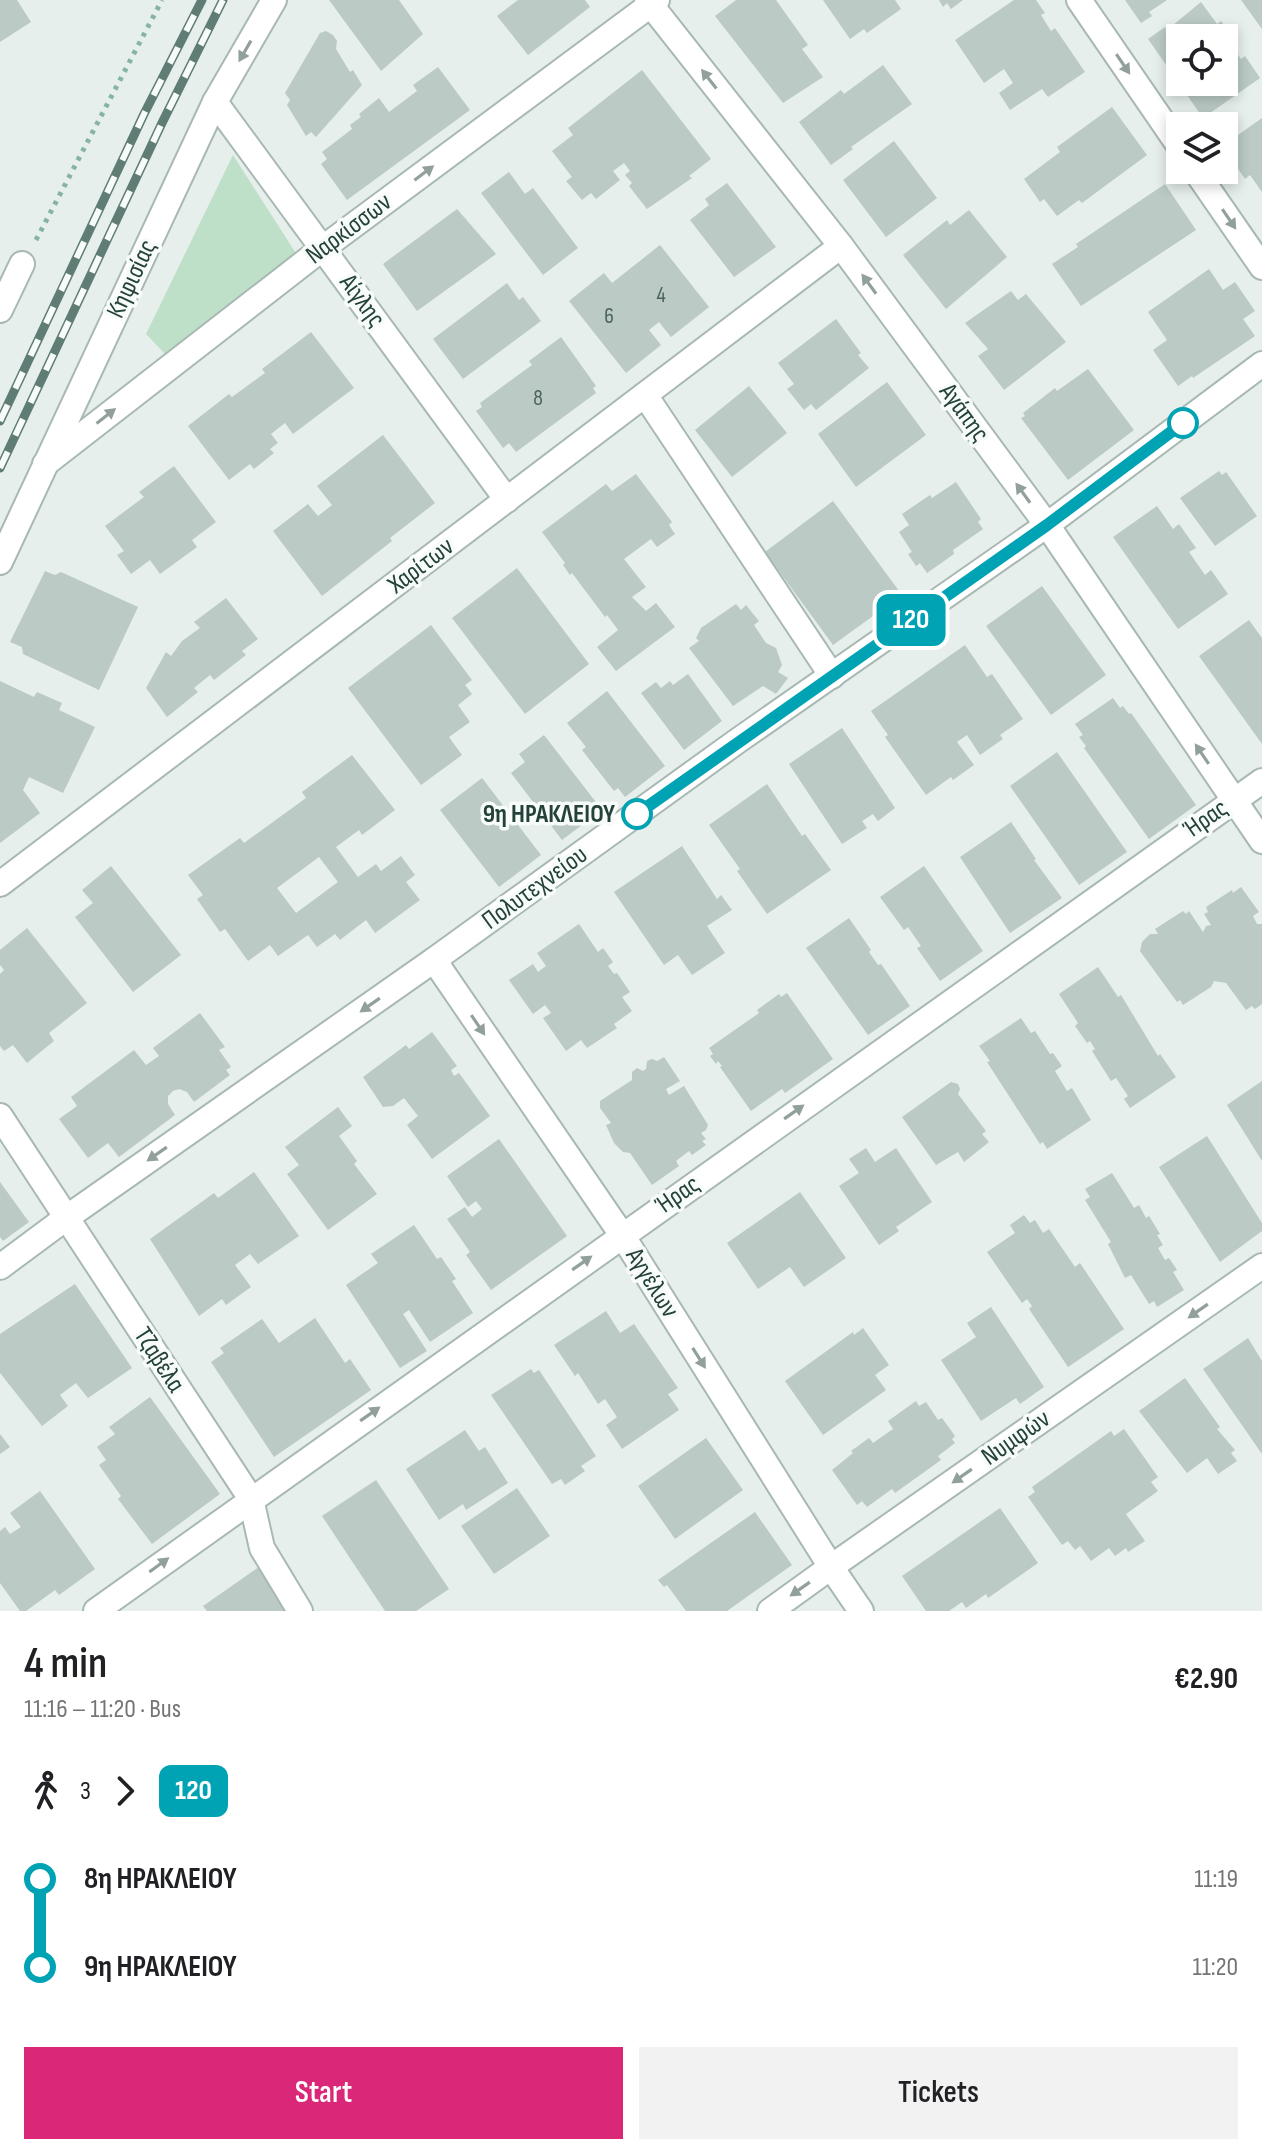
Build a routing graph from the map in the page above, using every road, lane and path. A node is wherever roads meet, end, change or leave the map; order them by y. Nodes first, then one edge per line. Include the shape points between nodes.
1 (162, 0) edge
2 (274, 0) edge
3 (1079, 0) edge
4 (651, 2) edge
5 (215, 102) junction
6 (1166, 127) edge
7 (1205, 184) edge
8 (841, 246) junction
9 (323, 248) junction
10 (22, 264) joint
11 (1262, 267) edge
12 (0, 310) edge
13 (1262, 364) edge
14 (645, 395) junction
15 (45, 464) junction
16 (507, 500) junction
17 (1047, 525) junction
18 (0, 562) edge
19 (832, 676) junction
20 (1262, 781) edge
21 (1233, 800) junction
22 (1262, 841) edge
23 (0, 884) edge
24 (434, 960) junction
25 (0, 1116) edge
26 (66, 1218) junction
27 (622, 1235) junction
28 (1262, 1266) edge
29 (0, 1267) edge
30 (251, 1499) junction
31 (831, 1567) junction
32 (96, 1611) edge
33 (300, 1611) edge
34 (770, 1611) edge
35 (861, 1611) edge

1 - 10 path
2 -> 5 street, Κηφισίας
3 -> 6 street
8 -> 4 street, Αγάπης
9 -> 4 street, Ναρκίσσων
5 - 9 street, Αίγλης
5 - 15 street, Κηφισίας
7 -> 11 street
8 - 14 street, Χαρίτων
17 -> 8 street, Αγάπης
15 -> 9 street, Ναρκίσσων
9 - 16 street, Αίγλης
10 - 12 street
13 - 17 street, Πολυτεχνείου
14 - 16 street, Χαρίτων
14 - 19 street
15 - 18 street, Κηφισίας
16 - 23 street, Χαρίτων
17 - 19 street, Πολυτεχνείου
21 -> 17 street, Αγάπης
19 - 24 street, Πολυτεχνείου
20 - 21 street, Ήρας
21 - 22 street, Αγάπης
27 -> 21 street, Ήρας
24 -> 26 street, Πολυτεχνείου
24 -> 27 street, Αγγέλων
25 - 26 street, Τζαβέλα
26 - 29 street, Πολυτεχνείου
26 - 30 street, Τζαβέλα
30 -> 27 street, Ήρας
27 -> 31 street, Αγγέλων
28 -> 31 street, Νυμφών
32 -> 30 street, Ήρας
30 - 33 street, Τζαβέλα via 262,1548
31 -> 34 street, Νυμφών
31 - 35 street, Αγγέλων

